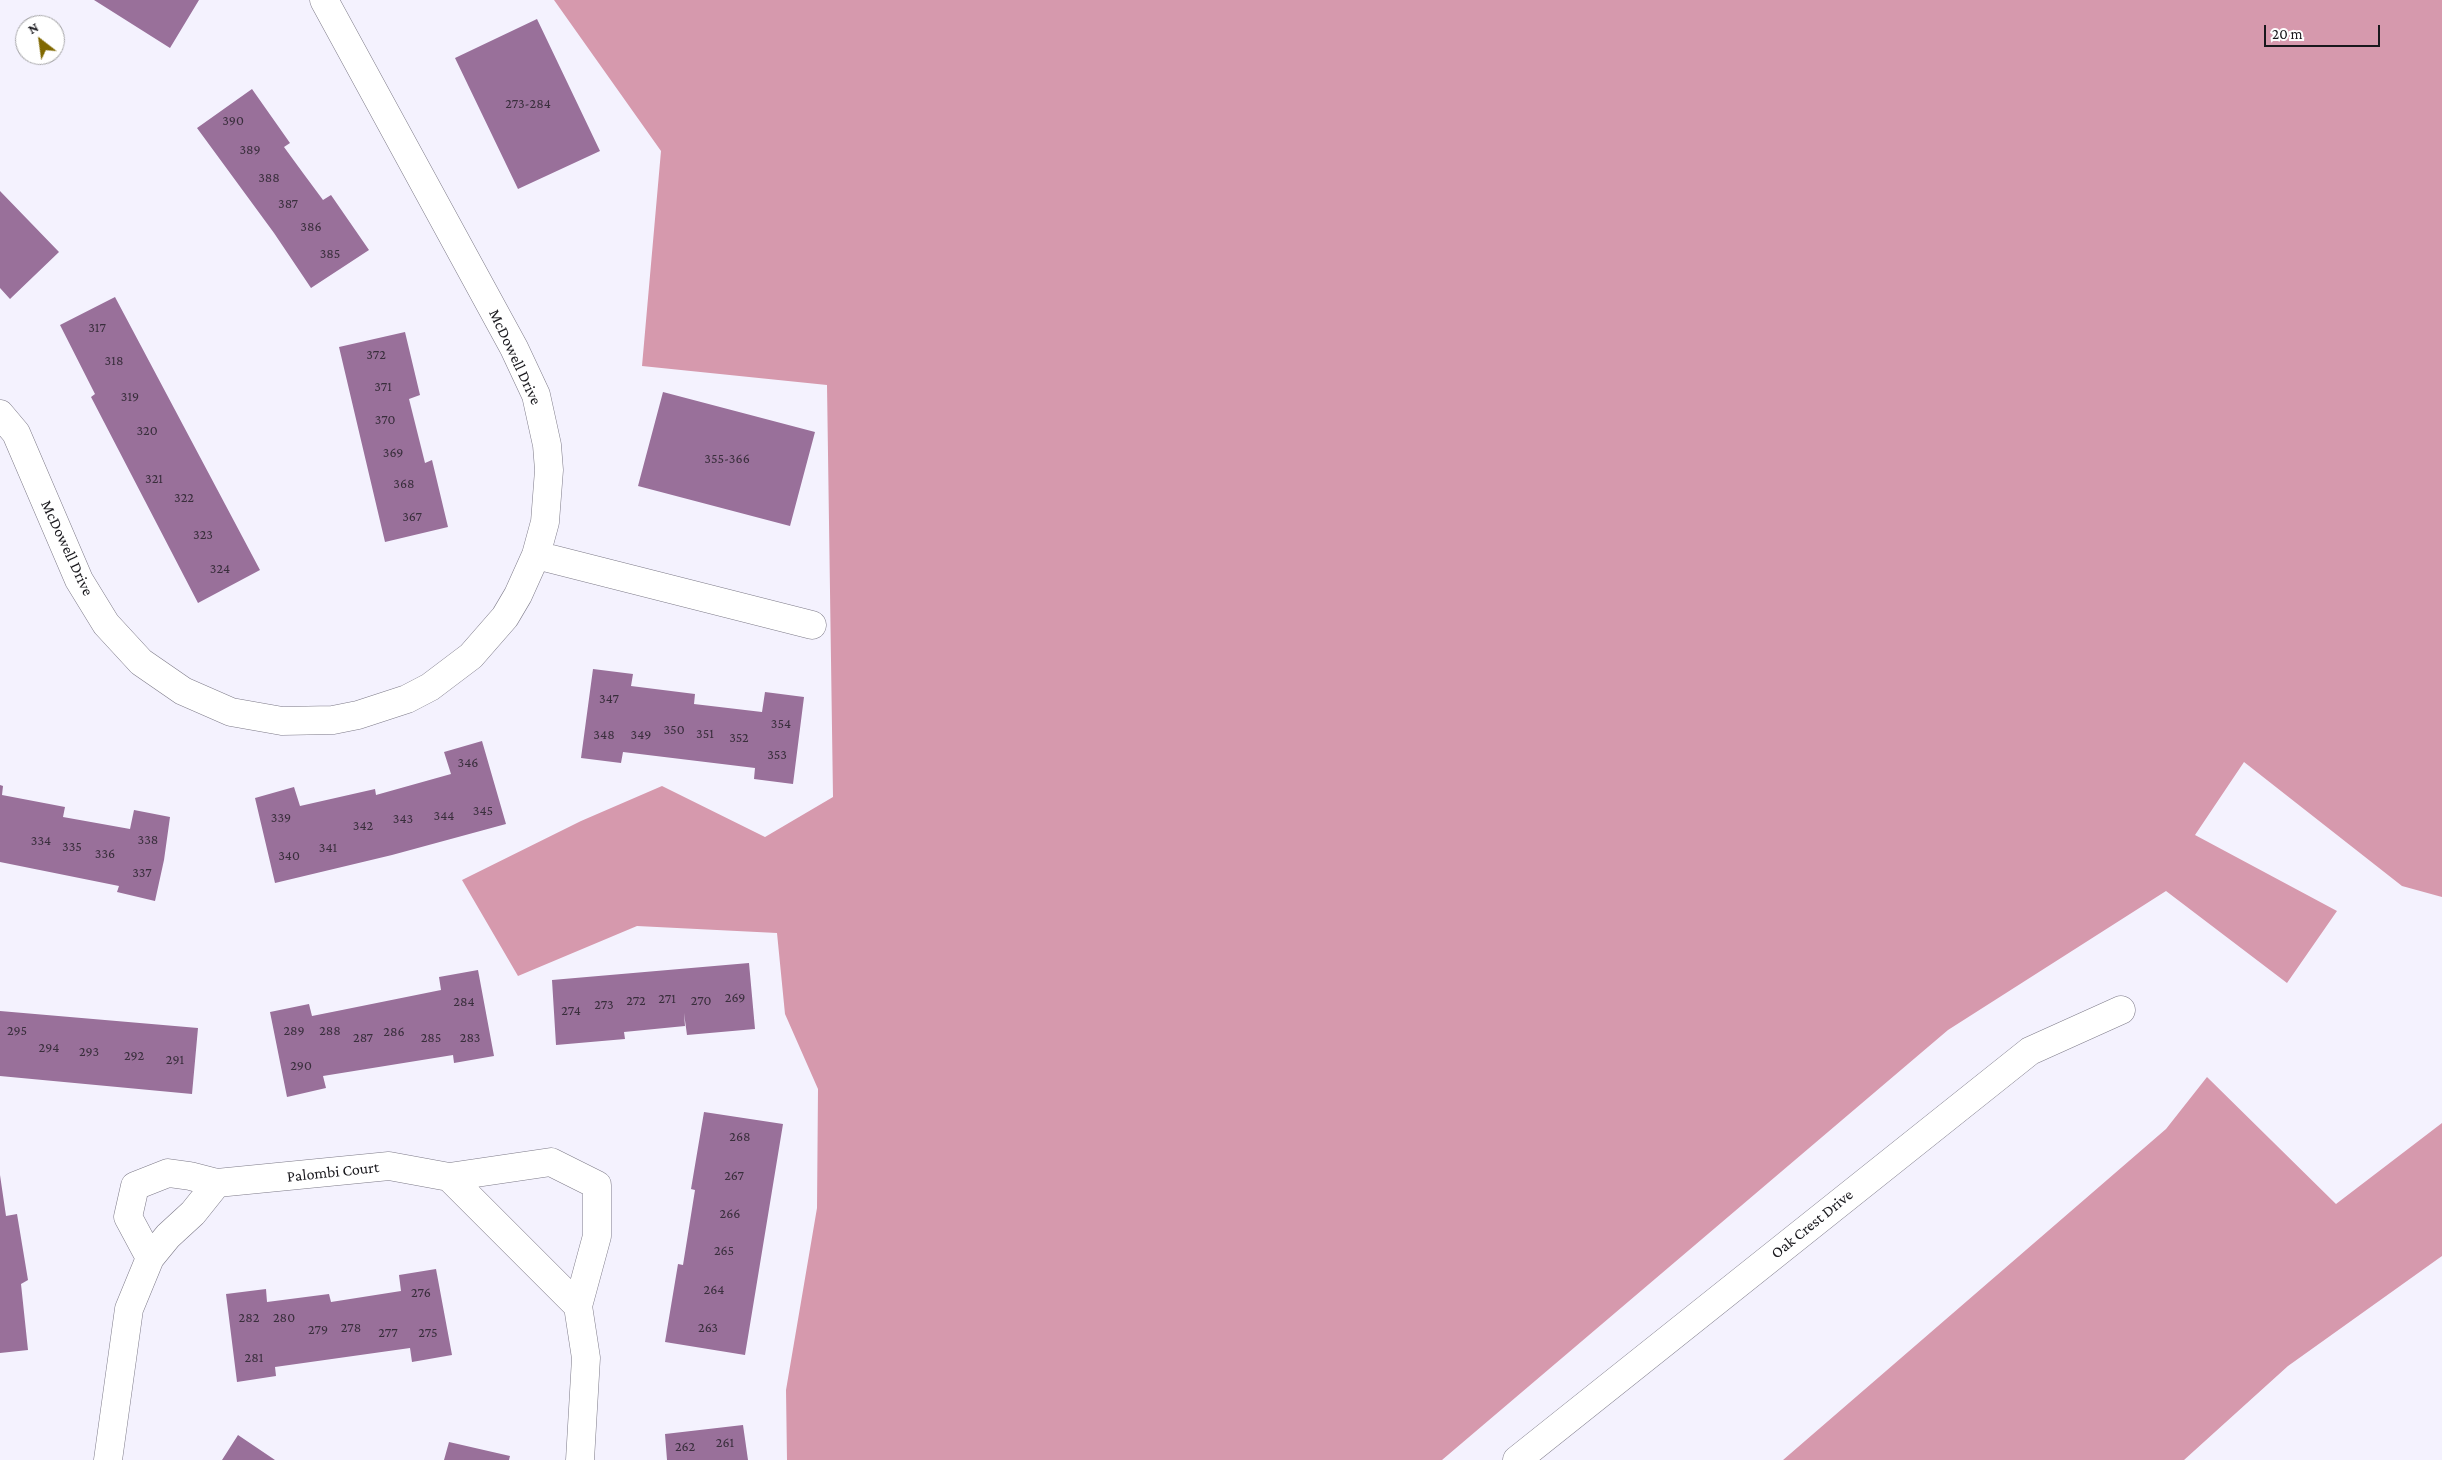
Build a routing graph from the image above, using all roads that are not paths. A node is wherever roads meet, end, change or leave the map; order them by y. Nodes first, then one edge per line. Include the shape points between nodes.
1 (324, 0) edge
2 (0, 414) edge
3 (536, 555) junction
4 (812, 625) dead end
5 (2121, 1010) dead end
6 (449, 1177) junction
7 (217, 1184) junction
8 (150, 1258) junction
9 (578, 1306) junction
10 (108, 1460) edge
11 (580, 1460) edge
12 (1517, 1460) edge

1 - 3 street, McDowell Drive via 514,348 536,395 549,470 545,522
2 - 3 street, McDowell Drive via 16,433 79,580 106,624 141,662 155,672 183,691 231,712 282,721 333,720 358,716 407,699 430,687 477,649 505,617
3 - 4 street
5 - 12 street, Oak Crest Drive via 2030,1051
6 - 7 street, Palombi Court via 389,1166
6 - 9 street
6 - 9 street, Palombi Court via 551,1162 597,1185 597,1236
7 - 8 street
7 - 8 street, Palombi Court via 168,1174 135,1186 128,1217
8 - 10 street via 129,1309
9 - 11 street, Palombi Court via 586,1358

